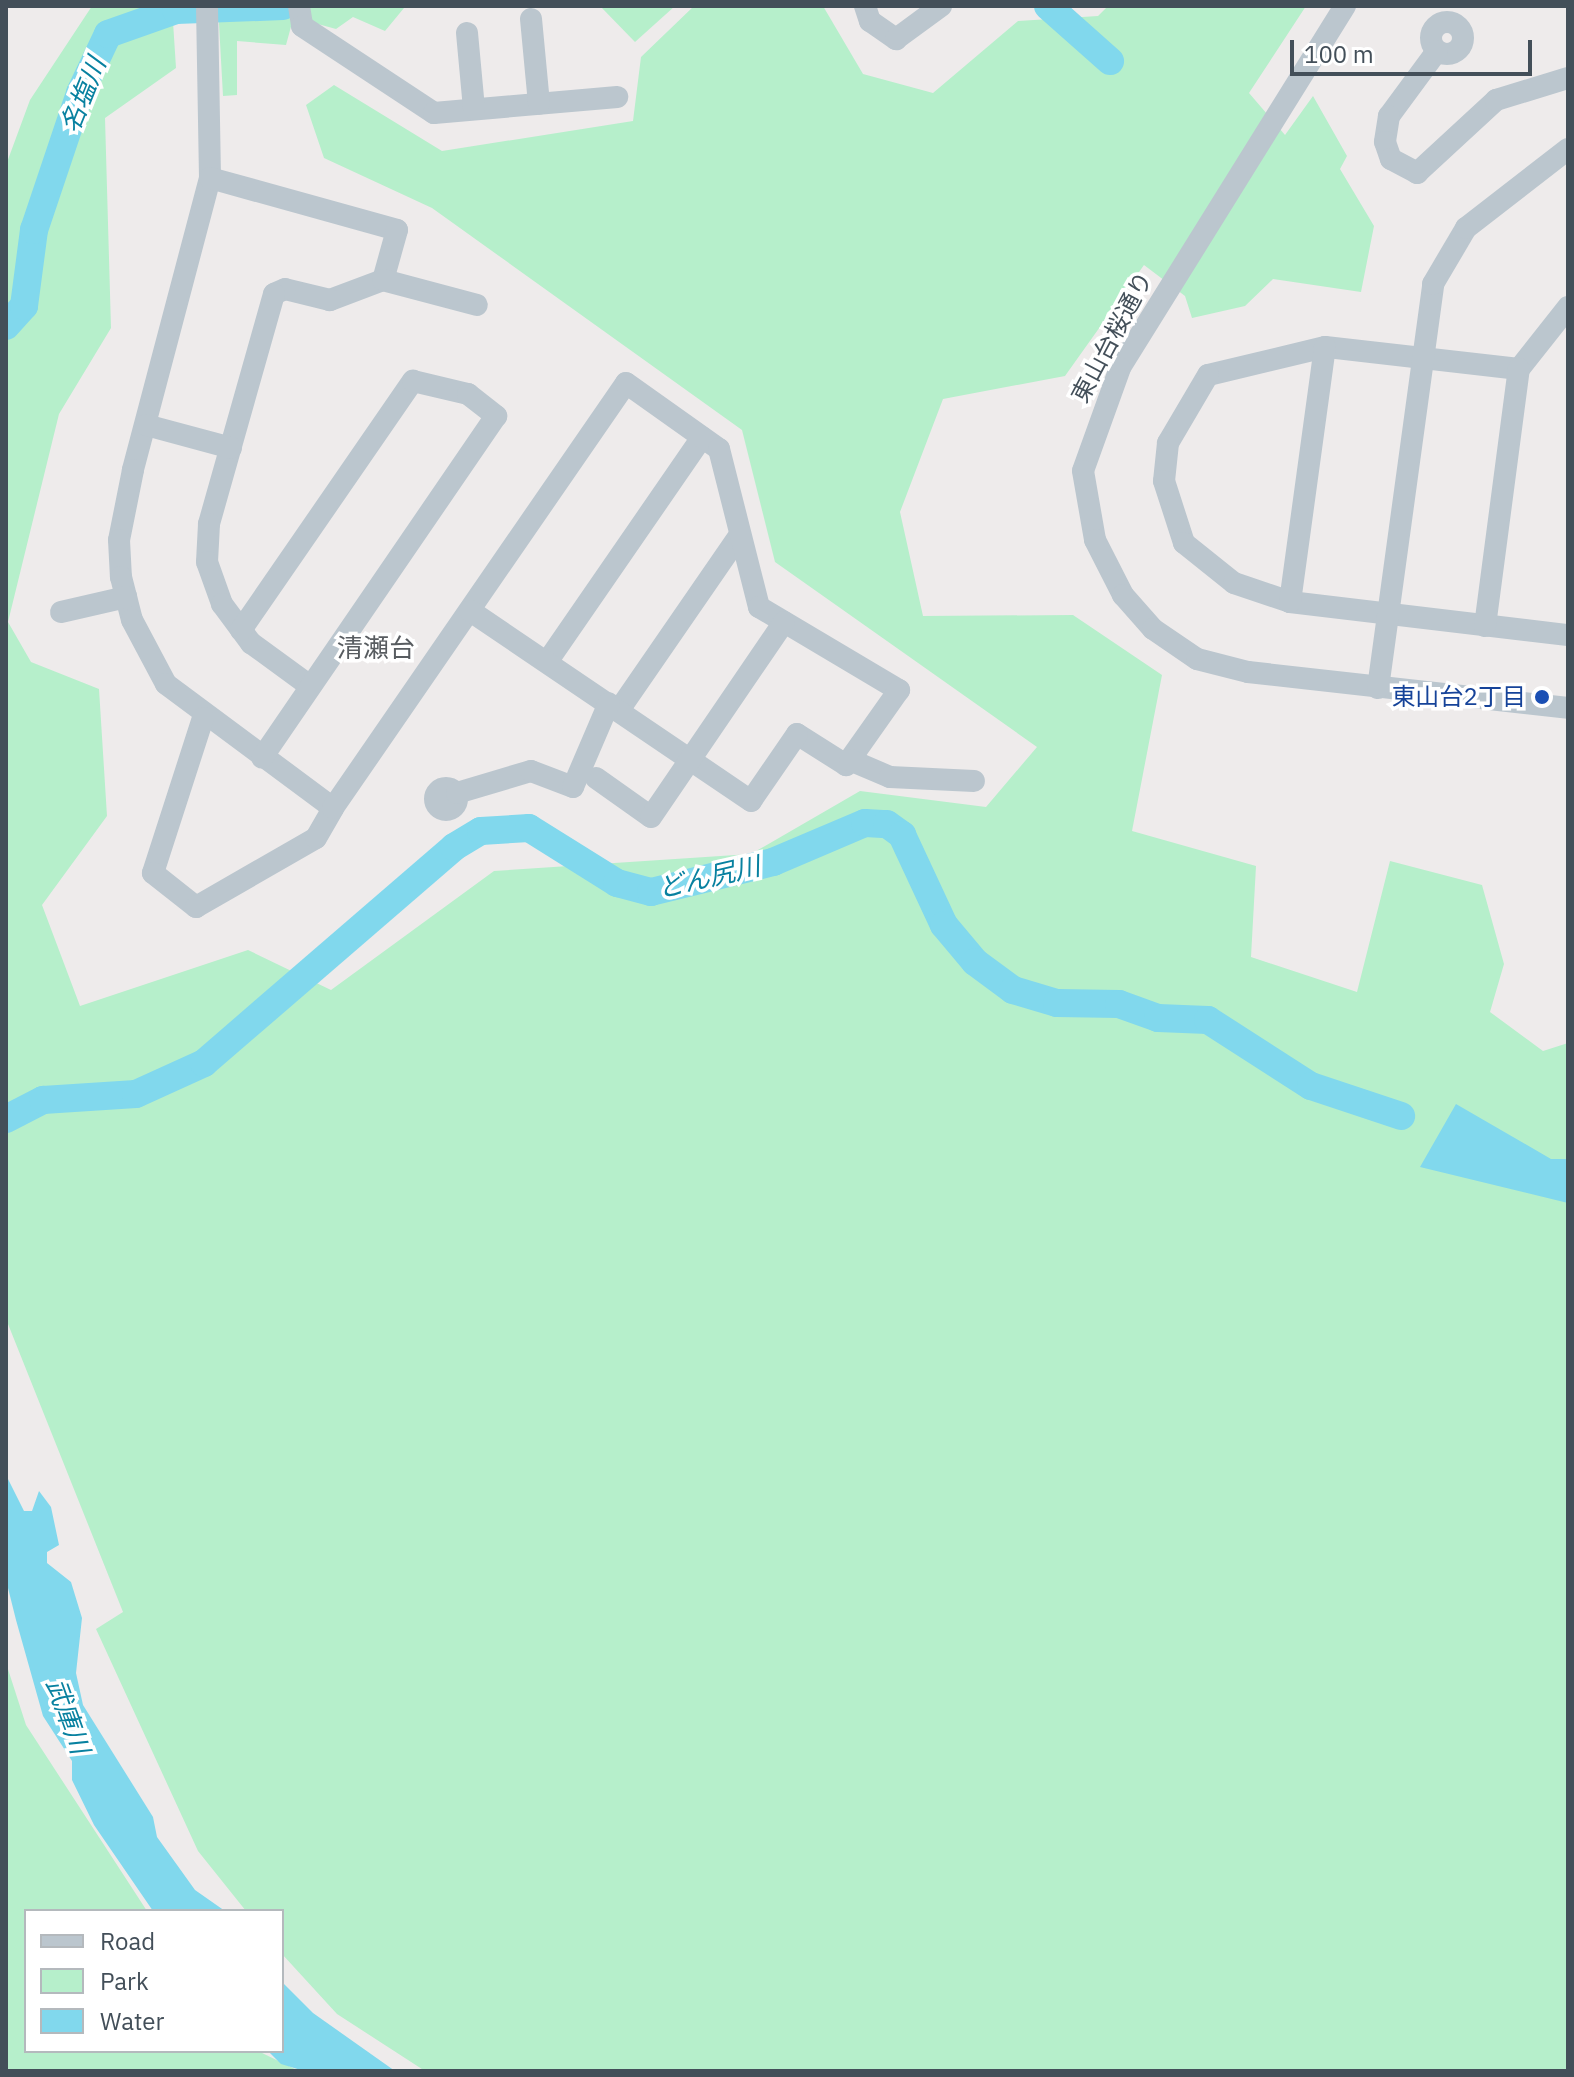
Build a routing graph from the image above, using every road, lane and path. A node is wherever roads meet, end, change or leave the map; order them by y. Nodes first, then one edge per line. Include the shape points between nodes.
1 (207, 6) edge
2 (865, 6) edge
3 (941, 6) edge
4 (1345, 6) edge
5 (300, 16) edge
6 (531, 19) dead end
7 (467, 33) dead end
8 (1437, 51) dead end
9 (1568, 78) edge
10 (617, 97) dead end
11 (539, 104) junction
12 (474, 109) junction
13 (1568, 149) edge
14 (210, 178) junction
15 (383, 280) junction
16 (477, 305) dead end
17 (1564, 322) edge
18 (1325, 347) junction
19 (1420, 354) junction
20 (1519, 369) junction
21 (146, 425) junction
22 (702, 437) junction
23 (231, 448) junction
24 (739, 536) junction
25 (126, 597) junction
26 (1290, 602) junction
27 (470, 611) junction
28 (61, 612) dead end
29 (1389, 616) junction
30 (784, 622) junction
31 (1485, 626) junction
32 (241, 630) junction
33 (1568, 635) edge
34 (547, 662) junction
35 (310, 686) junction
36 (1378, 688) junction
37 (614, 707) junction
38 (1568, 708) edge
39 (203, 718) junction
40 (262, 758) junction
41 (690, 759) junction
42 (850, 760) junction
43 (596, 778) dead end
44 (974, 781) dead end
45 (457, 793) dead end
46 (333, 808) junction

1 - 14 street
2 - 3 street via 870,21 896,39
4 - 36 street, 東山台桜通り via 1146,320 1094,425 1083,471 1095,540 1123,595 1153,629 1197,659
5 - 12 street via 434,113
6 - 11 street
7 - 12 street
8 - 9 street via 1389,116 1385,142 1391,159 1417,173 1496,100
10 - 11 street
11 - 12 street
13 - 19 street via 1459,237 1433,284
14 - 15 street via 397,230
14 - 21 street
15 - 16 street
15 - 23 street via 330,300 285,289 274,294
17 - 20 street
18 - 19 street
18 - 26 street
18 - 26 street via 1208,375 1168,443 1164,481 1184,543 1234,583
19 - 20 street
19 - 29 street
20 - 31 street
21 - 23 street
21 - 25 street via 119,540
22 - 24 street via 719,449
22 - 27 street via 626,383
22 - 34 street
23 - 32 street via 207,562
24 - 30 street via 759,607
24 - 37 street
25 - 28 street
25 - 39 street via 166,684
26 - 29 street
27 - 34 street
27 - 46 street
29 - 31 street
29 - 36 street
30 - 41 street
30 - 42 street via 899,690
31 - 33 street
32 - 35 street
32 - 35 street via 413,381 468,394 496,416
34 - 37 street
35 - 40 street
36 - 38 street, 東山台桜通り
37 - 41 street
37 - 45 street via 573,787 531,771
39 - 40 street
39 - 46 street via 153,873 196,907 316,838
40 - 46 street
41 - 42 street via 751,801 797,734 846,765
41 - 43 street via 651,817
42 - 44 street via 890,777

